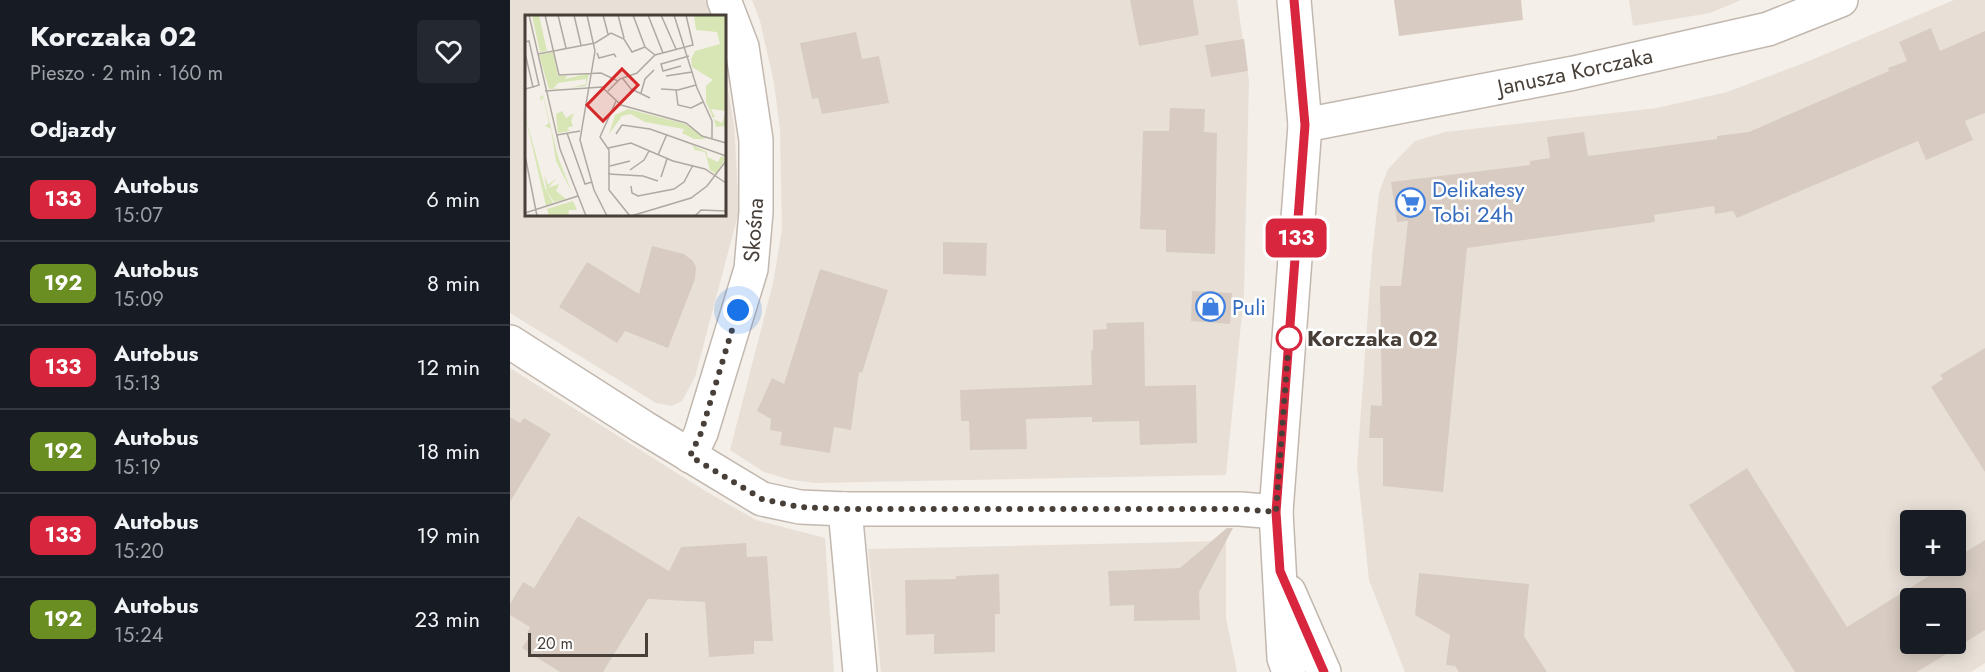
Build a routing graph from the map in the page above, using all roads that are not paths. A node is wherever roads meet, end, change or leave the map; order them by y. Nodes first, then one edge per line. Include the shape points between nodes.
1 (724, 0) edge
2 (1294, 0) edge
3 (1840, 0) edge
4 (1305, 125) junction
5 (510, 342) edge
6 (690, 456) junction
7 (844, 509) junction
8 (1276, 512) junction
9 (1280, 571) junction
10 (860, 672) edge
11 (1289, 672) edge
12 (1323, 672) edge

1 - 6 street, Skośna via 742,47 756,140 756,212 751,269 701,433
2 - 4 street
3 - 4 street, Janusza Korczaka via 1768,29 1574,73
4 - 8 street
5 - 6 street
6 - 7 street via 762,499 800,507
7 - 8 street
7 - 10 street
8 - 9 street
9 - 11 street via 1284,658
9 - 12 street

